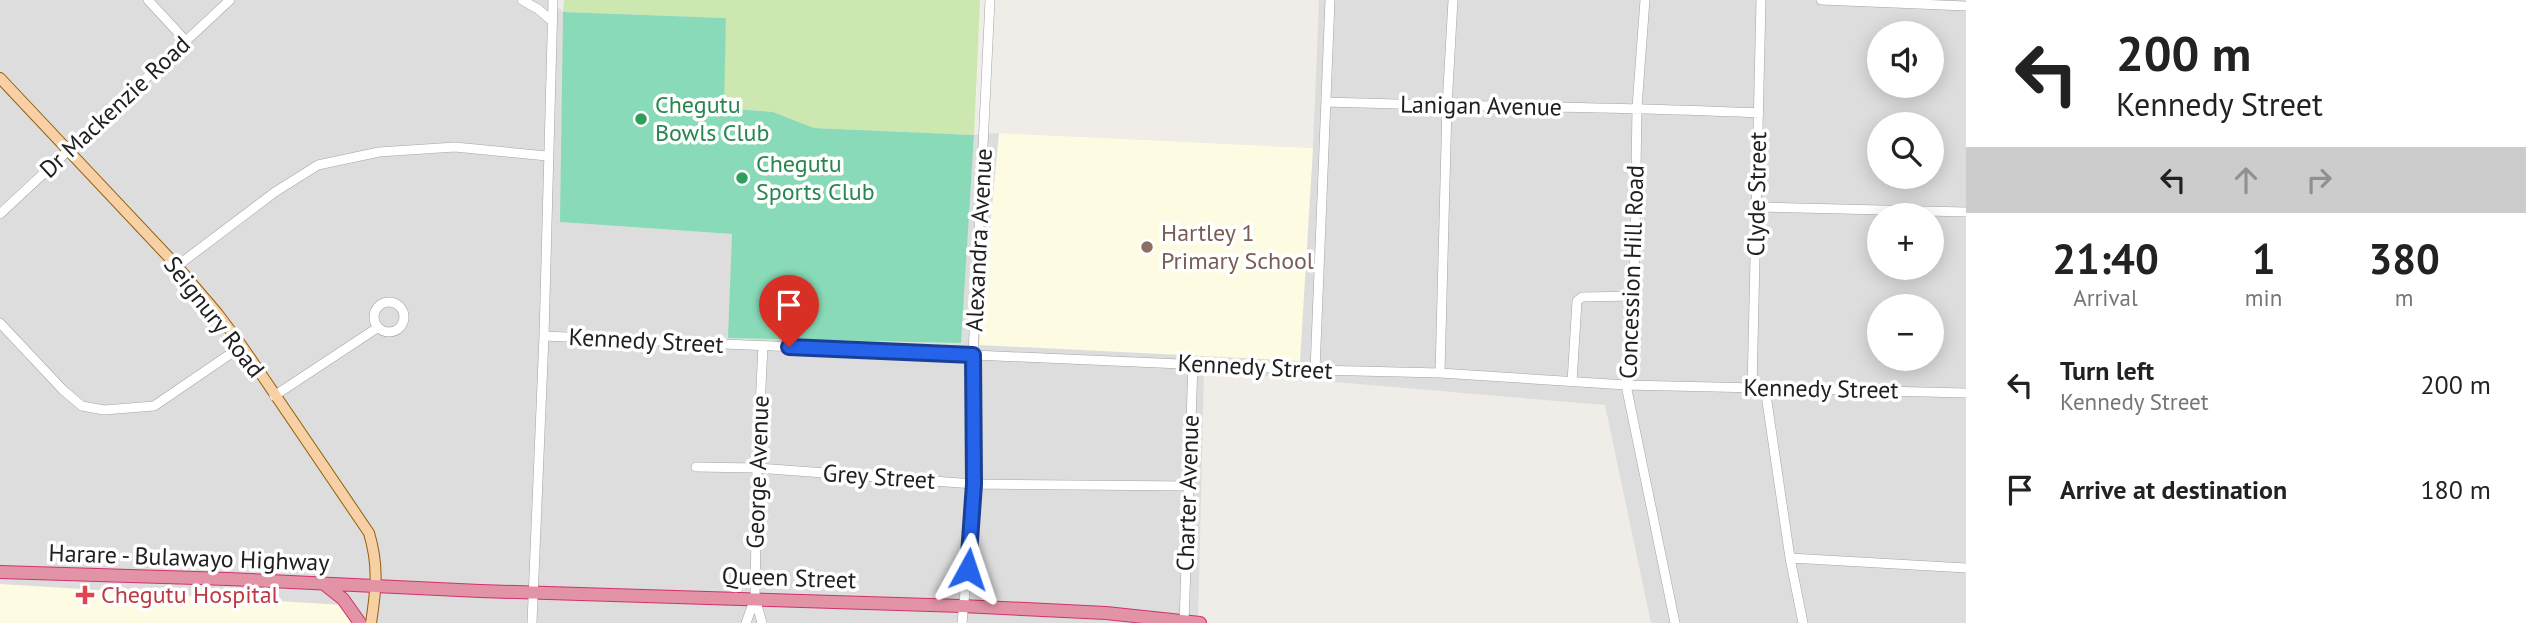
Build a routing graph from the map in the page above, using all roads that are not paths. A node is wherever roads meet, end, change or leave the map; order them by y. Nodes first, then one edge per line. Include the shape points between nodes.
1 (148, 0) edge
2 (230, 0) edge
3 (522, 0) edge
4 (553, 0) edge
5 (990, 0) edge
6 (1330, 0) edge
7 (1453, 0) edge
8 (1645, 0) edge
9 (1762, 0) edge
10 (1821, 0) edge
11 (1966, 6) edge
12 (552, 21) junction
13 (185, 40) junction
14 (0, 78) edge
15 (1326, 102) junction
16 (1447, 106) junction
17 (1637, 107) junction
18 (1759, 113) junction
19 (70, 150) junction
20 (547, 156) junction
21 (1757, 207) junction
22 (1966, 212) edge
23 (0, 214) edge
24 (177, 266) junction
25 (1634, 296) junction
26 (0, 323) edge
27 (377, 328) dead end
28 (544, 336) junction
29 (242, 346) junction
30 (763, 346) junction
31 (973, 355) junction
32 (1193, 363) junction
33 (1315, 370) junction
34 (1440, 373) junction
35 (1572, 382) junction
36 (1626, 385) junction
37 (1752, 387) junction
38 (1765, 388) junction
39 (1966, 393) edge
40 (274, 396) junction
41 (696, 467) dead end
42 (757, 468) junction
43 (974, 484) junction
44 (1189, 486) junction
45 (1790, 558) junction
46 (1966, 568) edge
47 (0, 572) edge
48 (324, 584) junction
49 (377, 586) junction
50 (534, 592) junction
51 (755, 598) junction
52 (962, 606) junction
53 (1184, 621) edge
54 (360, 623) edge
55 (371, 623) edge
56 (532, 623) edge
57 (746, 623) edge
58 (762, 623) edge
59 (962, 623) edge
60 (1200, 623) edge
61 (1675, 623) edge
62 (1803, 623) edge

1 - 13 street
2 - 13 street, Dr Mackenzie Road
3 - 12 street
4 - 12 street
5 - 31 street, Alexandra Avenue
6 - 15 street
7 - 16 street
8 - 17 street, Concession Hill Road
9 - 18 street, Clyde Street
10 - 11 street
12 - 20 street
13 - 19 street, Dr Mackenzie Road
14 - 19 main road, Seignury Road
15 - 16 street, Lanigan Avenue
15 - 33 street
16 - 17 street, Lanigan Avenue
16 - 34 street
17 - 18 street, Lanigan Avenue
17 - 25 street, Concession Hill Road
18 - 21 street, Clyde Street
19 - 23 street, Dr Mackenzie Road
19 - 24 main road, Seignury Road
20 - 24 street via 455,147 379,152 318,165
20 - 28 street
21 - 22 street
21 - 37 street, Clyde Street
24 - 29 main road, Seignury Road
25 - 35 street via 1582,297 1577,301
25 - 36 street, Concession Hill Road
26 - 29 street via 82,406 104,410 153,406
27 - 40 street
28 - 30 street, Kennedy Street
28 - 50 street
29 - 40 main road, Seignury Road
30 - 31 street, Kennedy Street
30 - 42 street, George Avenue
31 - 32 street, Kennedy Street
31 - 43 street, Alexandra Avenue
32 - 33 street, Kennedy Street
32 - 44 street, Charter Avenue
33 - 34 street, Kennedy Street
34 - 35 street, Kennedy Street
35 - 36 street, Kennedy Street
36 - 37 street, Kennedy Street
36 - 61 street, Concession Hill Road
37 - 38 street, Kennedy Street
38 - 39 street, Kennedy Street
38 - 45 street
40 - 49 main road, Seignury Road via 369,533
41 - 42 street, Grey Street
42 - 43 street, Grey Street
42 - 51 street, George Avenue
43 - 44 street, Grey Street
43 - 52 street, Alexandra Avenue
44 - 53 street, Charter Avenue
45 - 46 street
45 - 62 street
47 - 48 highway, Harare - Bulawayo Highway
48 - 49 highway, Harare - Bulawayo Highway
48 - 54 highway via 343,599
49 - 50 highway, Queen Street
49 - 55 main road, Seignury Road
50 - 51 highway, Queen Street
50 - 56 street
51 - 52 highway, Queen Street
51 - 57 street, George Avenue
51 - 58 street, George Avenue
52 - 53 highway, Queen Street
52 - 59 street, Alexandra Avenue
53 - 60 highway, Queen Street

